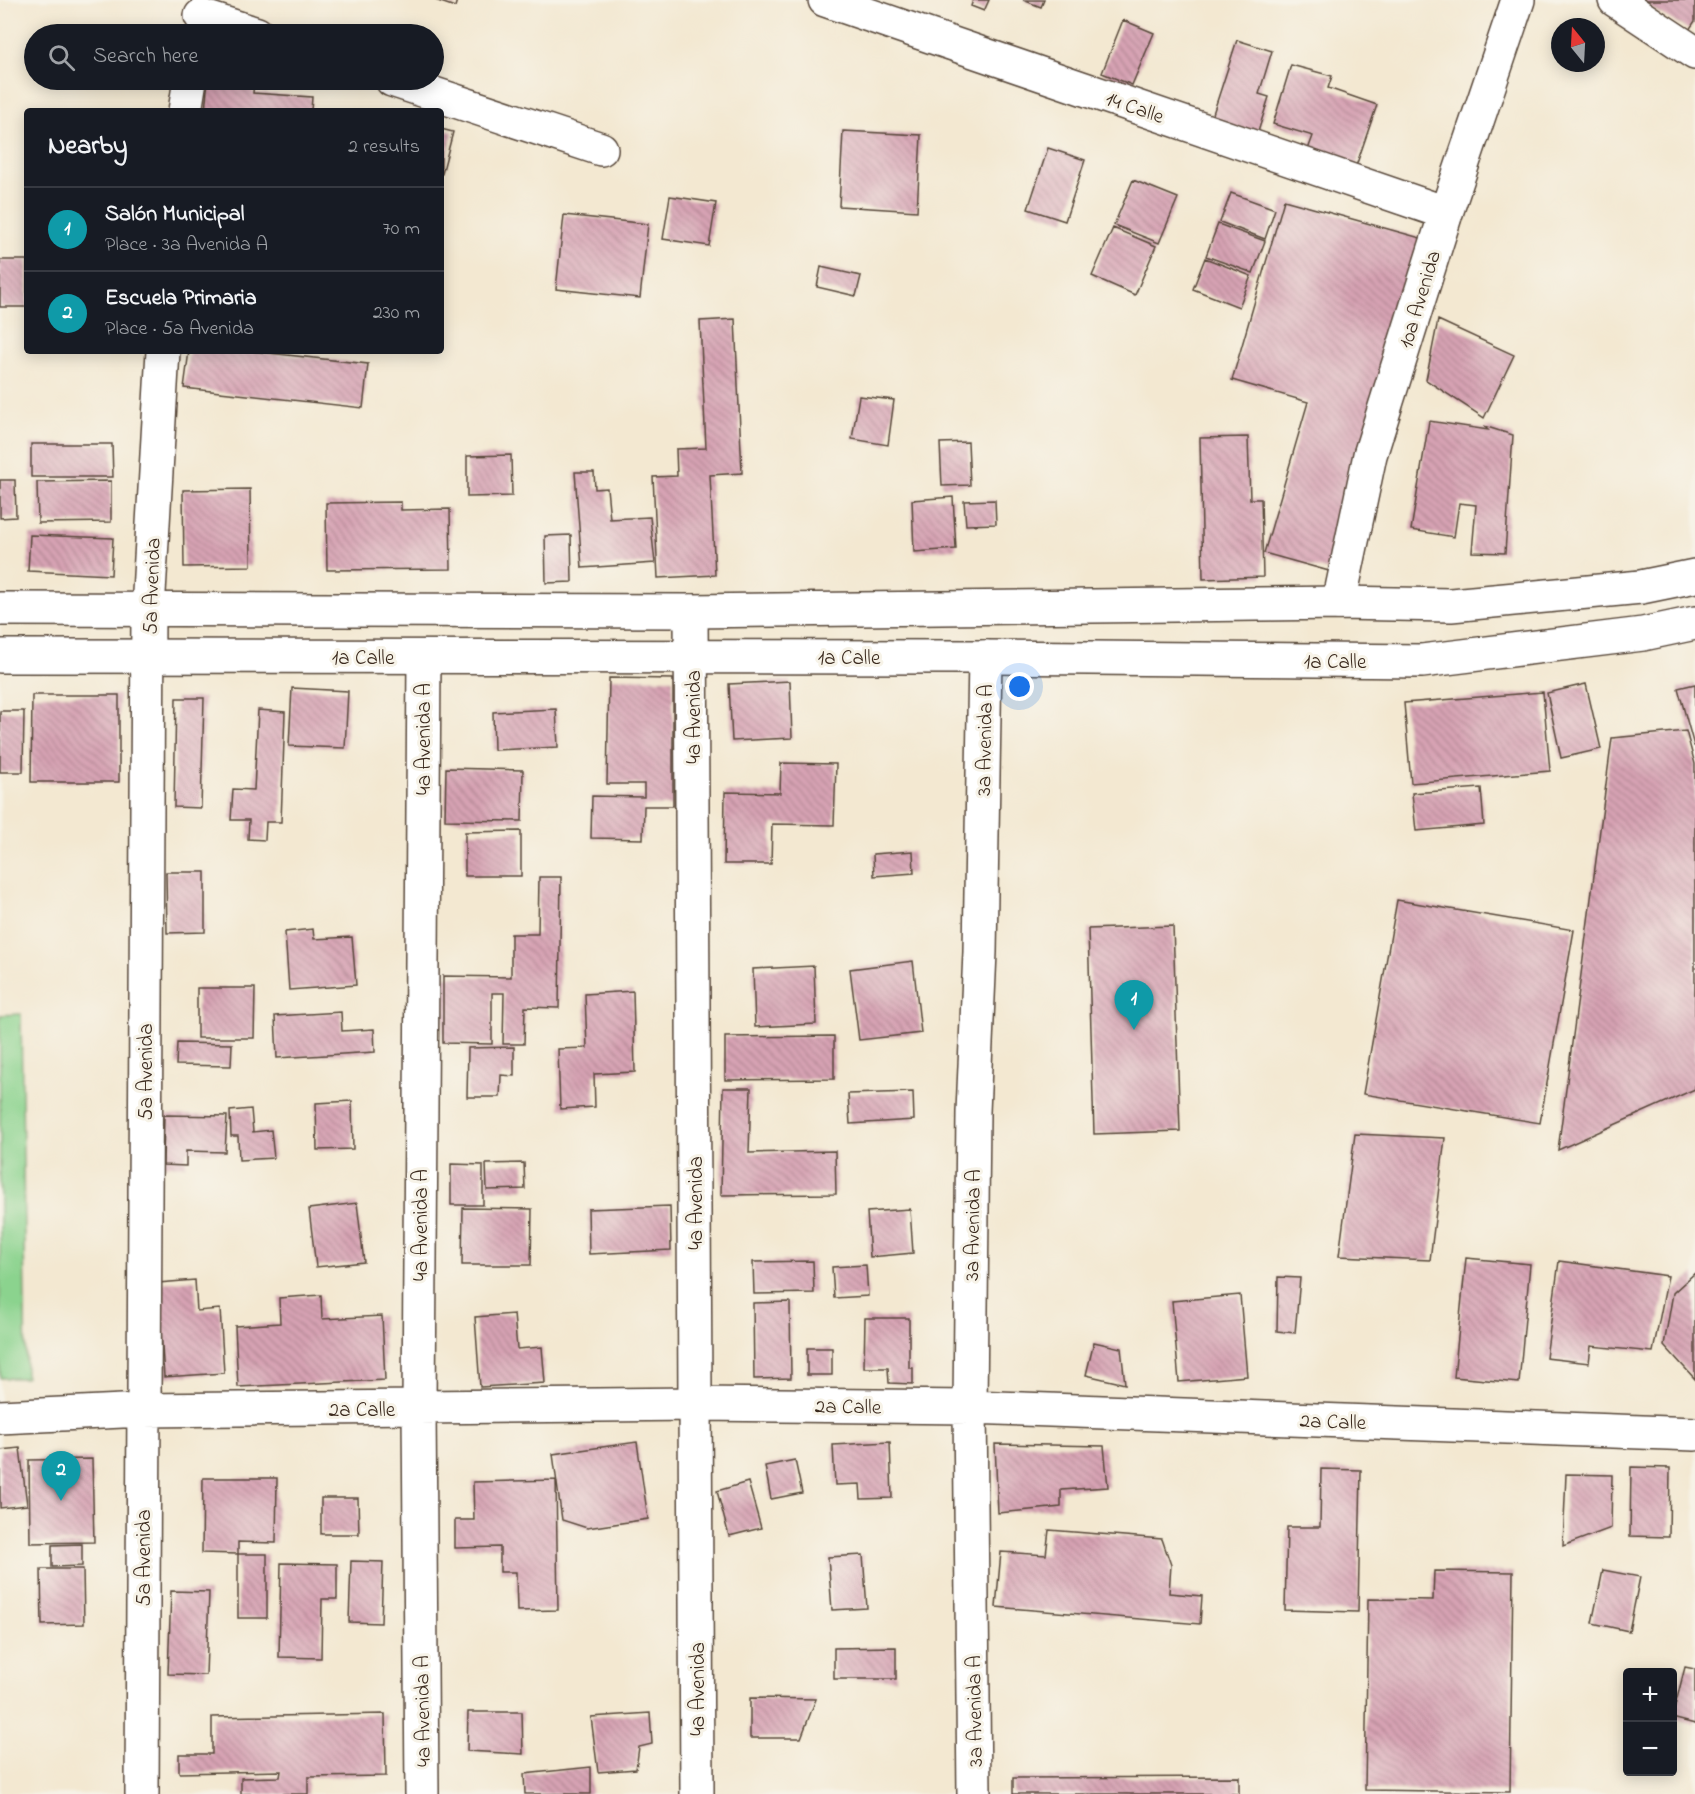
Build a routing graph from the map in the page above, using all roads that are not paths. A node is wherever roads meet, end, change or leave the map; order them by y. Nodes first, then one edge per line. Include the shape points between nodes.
1 (825, 0) edge
2 (1518, 0) edge
3 (1615, 0) edge
4 (201, 17) edge
5 (224, 24) edge
6 (1695, 53) edge
7 (188, 90) edge
8 (422, 90) edge
9 (185, 108) edge
10 (601, 149) dead end
11 (1446, 213) junction
12 (163, 354) edge
13 (1695, 576) edge
14 (1339, 603) junction
15 (0, 609) edge
16 (148, 610) junction
17 (691, 611) junction
18 (1695, 623) edge
19 (0, 656) edge
20 (693, 656) junction
21 (148, 657) junction
22 (424, 657) junction
23 (985, 657) junction
24 (696, 1404) junction
25 (970, 1407) junction
26 (419, 1409) junction
27 (143, 1410) junction
28 (0, 1417) edge
29 (1695, 1434) edge
30 (142, 1794) edge
31 (422, 1794) edge
32 (697, 1794) edge
33 (974, 1794) edge

1 - 11 street, 14 Calle
2 - 11 street, 10a Avenida
3 - 6 street
4 - 5 street
7 - 9 street
8 - 10 street
11 - 14 street, 10a Avenida via 1370,456
12 - 16 street, 5a Avenida
13 - 14 street via 1641,587 1450,605
14 - 17 street
15 - 16 street
16 - 17 street
16 - 21 street, 5a Avenida
17 - 20 street, 4a Avenida
18 - 23 street, 1a Calle via 1643,634 1422,661
19 - 21 street, 1a Calle
20 - 22 street, 1a Calle
20 - 23 street, 1a Calle
20 - 24 street, 4a Avenida
21 - 22 street, 1a Calle
21 - 27 street, 5a Avenida
22 - 26 street, 4a Avenida A
23 - 25 street, 3a Avenida A
24 - 25 street, 2a Calle
24 - 26 street, 2a Calle
24 - 32 street, 4a Avenida
25 - 29 street, 2a Calle
25 - 33 street, 3a Avenida A
26 - 27 street, 2a Calle
26 - 31 street, 4a Avenida A
27 - 28 street, 2a Calle
27 - 30 street, 5a Avenida

